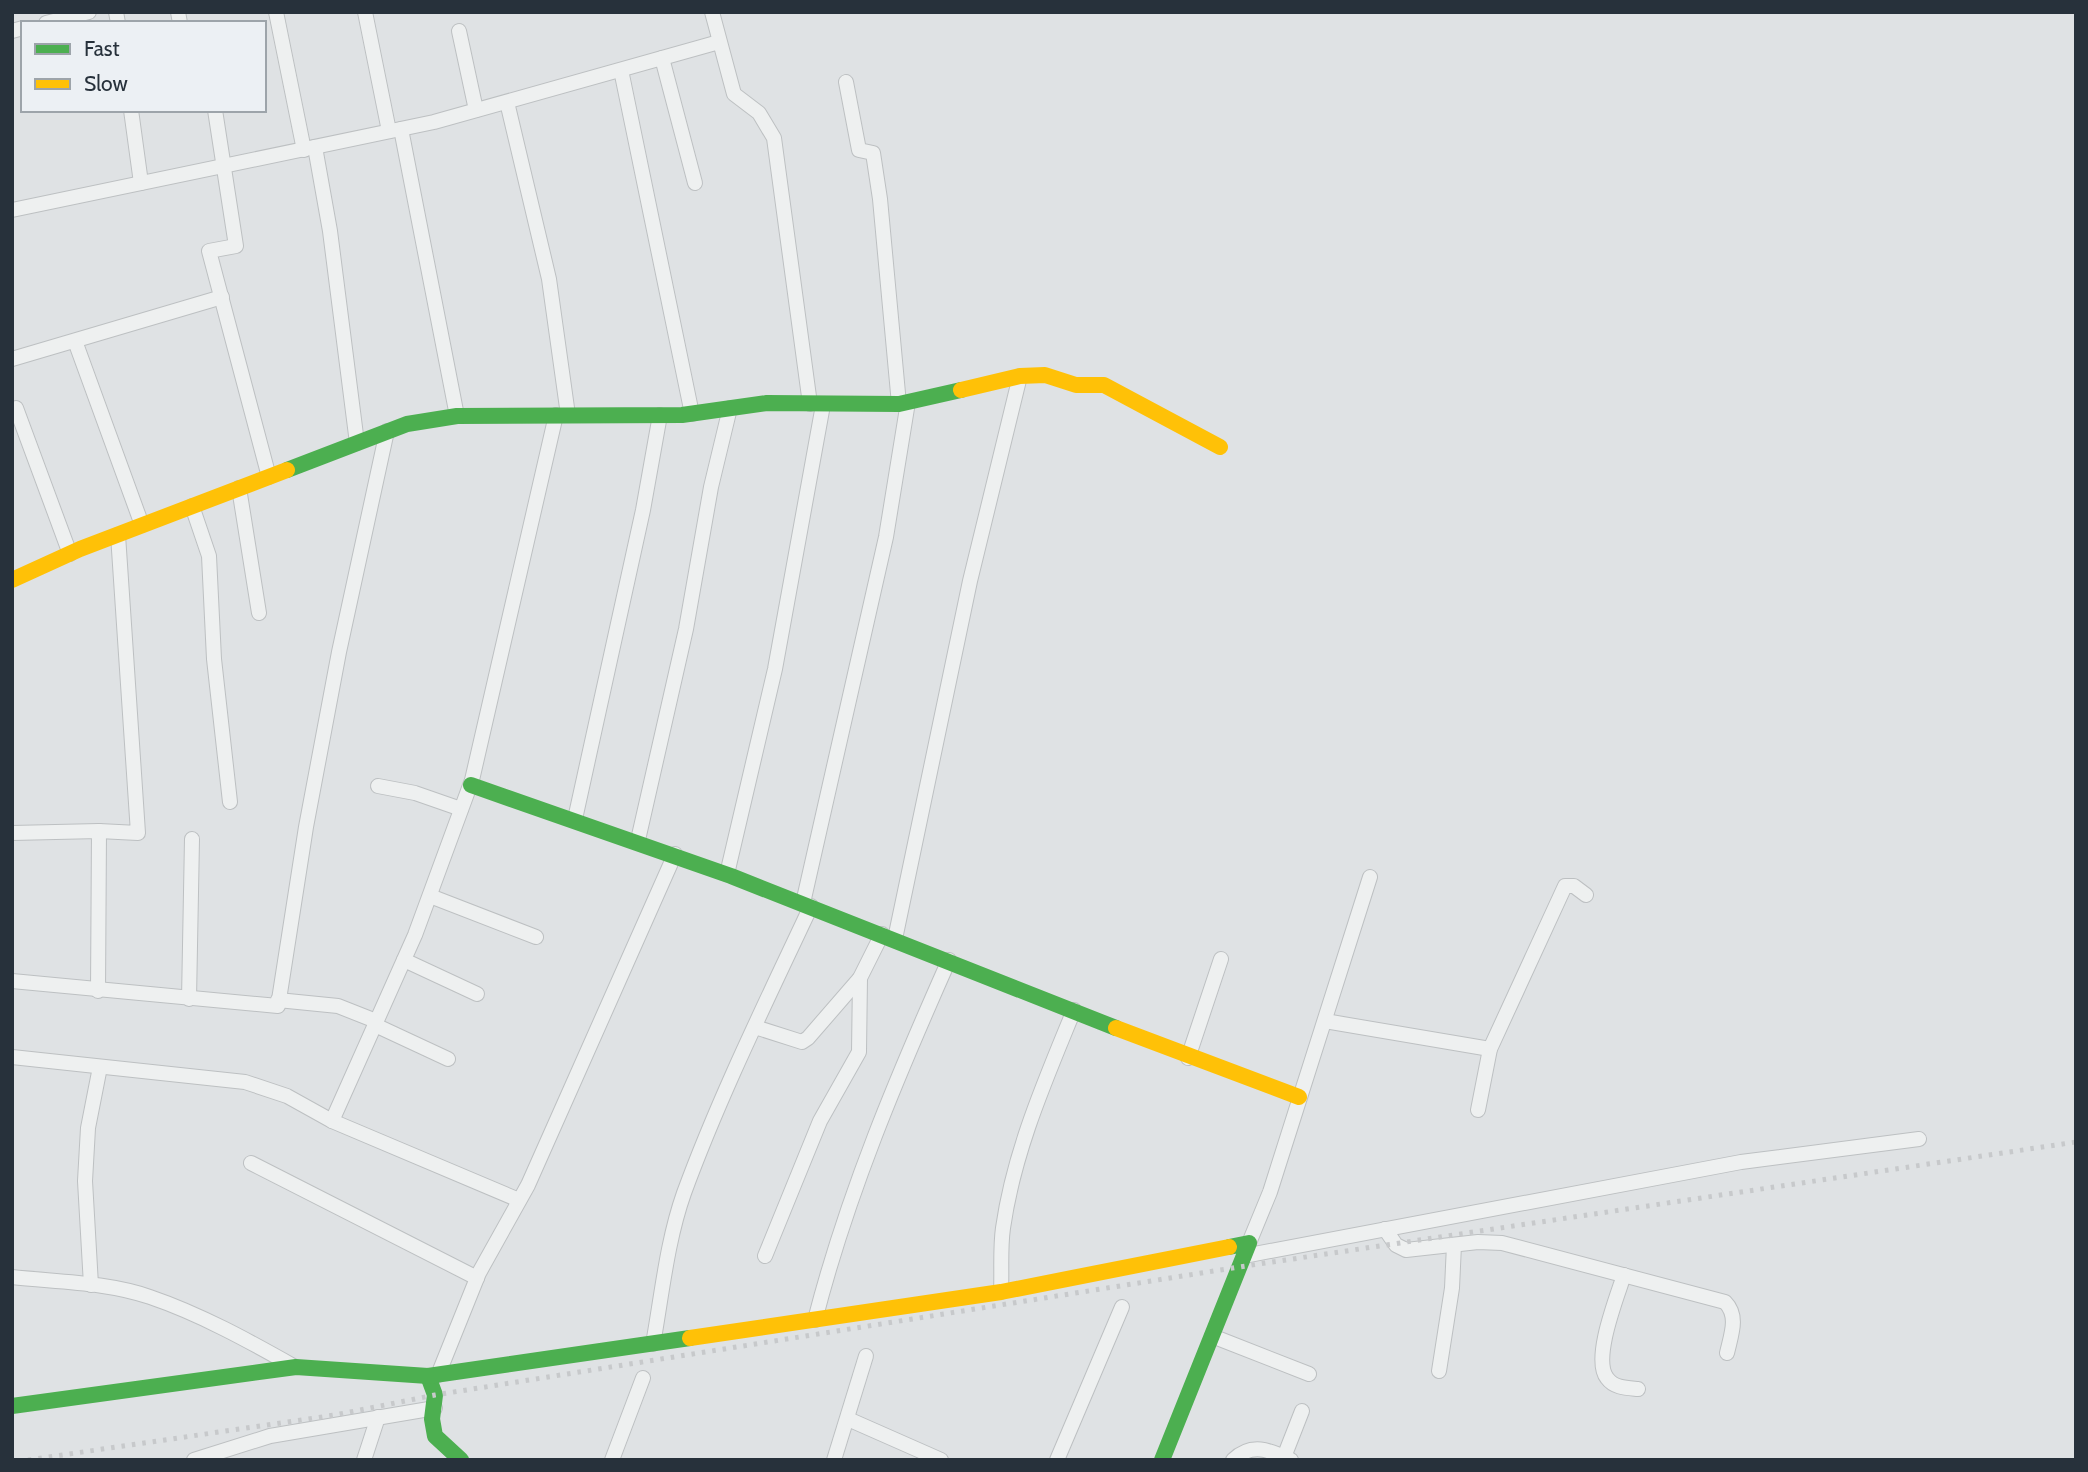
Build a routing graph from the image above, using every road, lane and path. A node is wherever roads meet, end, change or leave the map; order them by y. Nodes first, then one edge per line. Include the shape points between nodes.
1 (89, 12) edge
2 (276, 12) edge
3 (365, 12) edge
4 (712, 12) edge
5 (54, 21) edge
6 (459, 31) dead end
7 (719, 42) junction
8 (662, 58) junction
9 (621, 70) junction
10 (846, 82) dead end
11 (507, 102) junction
12 (476, 110) junction
13 (131, 112) edge
14 (215, 112) edge
15 (395, 130) junction
16 (309, 148) junction
17 (224, 166) junction
18 (141, 183) junction
19 (695, 183) dead end
20 (12, 210) edge
21 (222, 297) junction
22 (75, 341) junction
23 (12, 359) edge
24 (1020, 376) junction
25 (904, 403) junction
26 (817, 405) junction
27 (16, 408) dead end
28 (730, 408) junction
29 (692, 414) junction
30 (562, 415) junction
31 (660, 415) junction
32 (457, 416) junction
33 (387, 431) junction
34 (357, 443) junction
35 (1220, 447) dead end
36 (269, 477) junction
37 (239, 488) junction
38 (192, 506) junction
39 (142, 525) junction
40 (118, 535) junction
41 (70, 554) junction
42 (12, 580) edge
43 (258, 613) dead end
44 (471, 785) junction
45 (378, 786) dead end
46 (230, 802) dead end
47 (461, 809) junction
48 (575, 819) junction
49 (99, 831) junction
50 (12, 834) edge
51 (192, 839) dead end
52 (638, 840) junction
53 (675, 853) junction
54 (727, 874) junction
55 (1370, 877) dead end
56 (430, 895) junction
57 (1586, 895) dead end
58 (807, 905) junction
59 (888, 936) junction
60 (536, 937) dead end
61 (1221, 959) dead end
62 (404, 960) junction
63 (949, 960) junction
64 (860, 978) junction
65 (12, 981) edge
66 (98, 991) junction
67 (477, 994) dead end
68 (189, 999) junction
69 (278, 1000) junction
70 (1074, 1010) junction
71 (1325, 1021) junction
72 (376, 1023) junction
73 (755, 1027) junction
74 (1490, 1049) junction
75 (12, 1057) edge
76 (1188, 1058) junction
77 (448, 1059) dead end
78 (100, 1067) junction
79 (1299, 1097) junction
80 (1478, 1110) dead end
81 (332, 1121) junction
82 (1919, 1139) dead end
83 (251, 1163) dead end
84 (519, 1200) junction
85 (1385, 1229) junction
86 (1454, 1245) junction
87 (1247, 1249) junction
88 (765, 1256) dead end
89 (1624, 1275) junction
90 (12, 1277) edge
91 (477, 1278) junction
92 (91, 1285) junction
93 (1001, 1292) junction
94 (1122, 1307) dead end
95 (815, 1320) junction
96 (1212, 1336) junction
97 (653, 1343) junction
98 (1727, 1353) dead end
99 (866, 1356) dead end
100 (296, 1367) junction
101 (1439, 1371) dead end
102 (1309, 1374) dead end
103 (433, 1376) junction
104 (643, 1378) dead end
105 (1638, 1389) dead end
106 (12, 1406) edge
107 (435, 1408) junction
108 (1302, 1411) dead end
109 (378, 1417) junction
110 (848, 1419) junction
111 (216, 1456) edge
112 (1287, 1458) edge
113 (1164, 1459) edge
114 (194, 1460) edge
115 (364, 1460) edge
116 (461, 1460) edge
117 (612, 1460) edge
118 (834, 1460) edge
119 (941, 1460) edge
120 (1056, 1460) edge
121 (1233, 1460) edge

1 - 5 street
2 - 16 street
3 - 15 street
4 - 7 street
6 - 12 street
7 - 8 street
7 - 26 street via 734,94 759,113 774,138
8 - 9 street
8 - 19 street
9 - 11 street
9 - 29 street
10 - 25 street via 859,150 873,153
11 - 12 street
11 - 30 street via 549,279
12 - 15 street
13 - 18 street
14 - 17 street
15 - 16 street
15 - 32 street
16 - 17 street
16 - 34 street via 330,231
17 - 18 street
17 - 21 street via 236,246 209,251
18 - 20 street
21 - 22 street
21 - 36 street
22 - 23 street
22 - 39 street
24 - 25 street
24 - 35 street via 1045,375 1076,385 1104,385
24 - 59 street
25 - 26 street
25 - 58 street via 886,537
26 - 28 street via 767,402
26 - 54 street via 775,669
27 - 41 street
28 - 29 street
28 - 52 street
29 - 31 street
30 - 31 street
30 - 32 street
30 - 44 street
31 - 48 street
32 - 33 street
33 - 34 street
33 - 69 street via 339,652
34 - 36 street
36 - 37 street
37 - 38 street
37 - 43 street
38 - 39 street
38 - 46 street via 209,556 214,659
39 - 40 street
40 - 41 street
40 - 49 street via 138,833
41 - 42 street
44 - 47 street
44 - 48 street
45 - 47 street
47 - 56 street
48 - 52 street
49 - 50 street
49 - 66 street
51 - 68 street
52 - 53 street
53 - 54 street
53 - 84 street
54 - 58 street
55 - 71 street
56 - 60 street
56 - 62 street
57 - 74 street via 1574,886 1565,886
58 - 59 street
58 - 73 street
59 - 63 street
59 - 64 street
61 - 76 street
62 - 67 street
62 - 72 street
63 - 70 street
63 - 95 street via 887,1102
64 - 73 street via 802,1042
64 - 88 street via 859,1052 820,1121
65 - 66 street
66 - 68 street
68 - 69 street via 278,1006
69 - 72 street via 338,1006
70 - 76 street
70 - 93 street via 1034,1106 1017,1161 1003,1230
71 - 74 street
71 - 79 street
72 - 77 street
72 - 81 street
73 - 97 street via 684,1193
74 - 80 street
75 - 78 street
76 - 79 street
78 - 81 street via 245,1082 287,1096
78 - 92 street via 88,1128 85,1181
79 - 87 street
81 - 84 street
82 - 85 street via 1741,1162
83 - 91 street
84 - 91 street
85 - 86 street via 1396,1245 1406,1250
85 - 87 street
86 - 89 street via 1503,1243
86 - 101 street
87 - 93 street
87 - 96 street
89 - 98 street via 1725,1301 1734,1322
89 - 105 street via 1601,1362 1607,1379 1619,1387
90 - 92 street
91 - 103 street
92 - 100 street via 149,1297
93 - 95 street
94 - 120 street
95 - 97 street
96 - 102 street
96 - 113 street
97 - 103 street
99 - 110 street
100 - 103 street
100 - 106 street
103 - 107 street
104 - 117 street
107 - 109 street
107 - 116 street via 435,1436
108 - 112 street
109 - 111 street via 270,1436
109 - 115 street
110 - 118 street
110 - 119 street
111 - 114 street
112 - 121 street via 1250,1448

